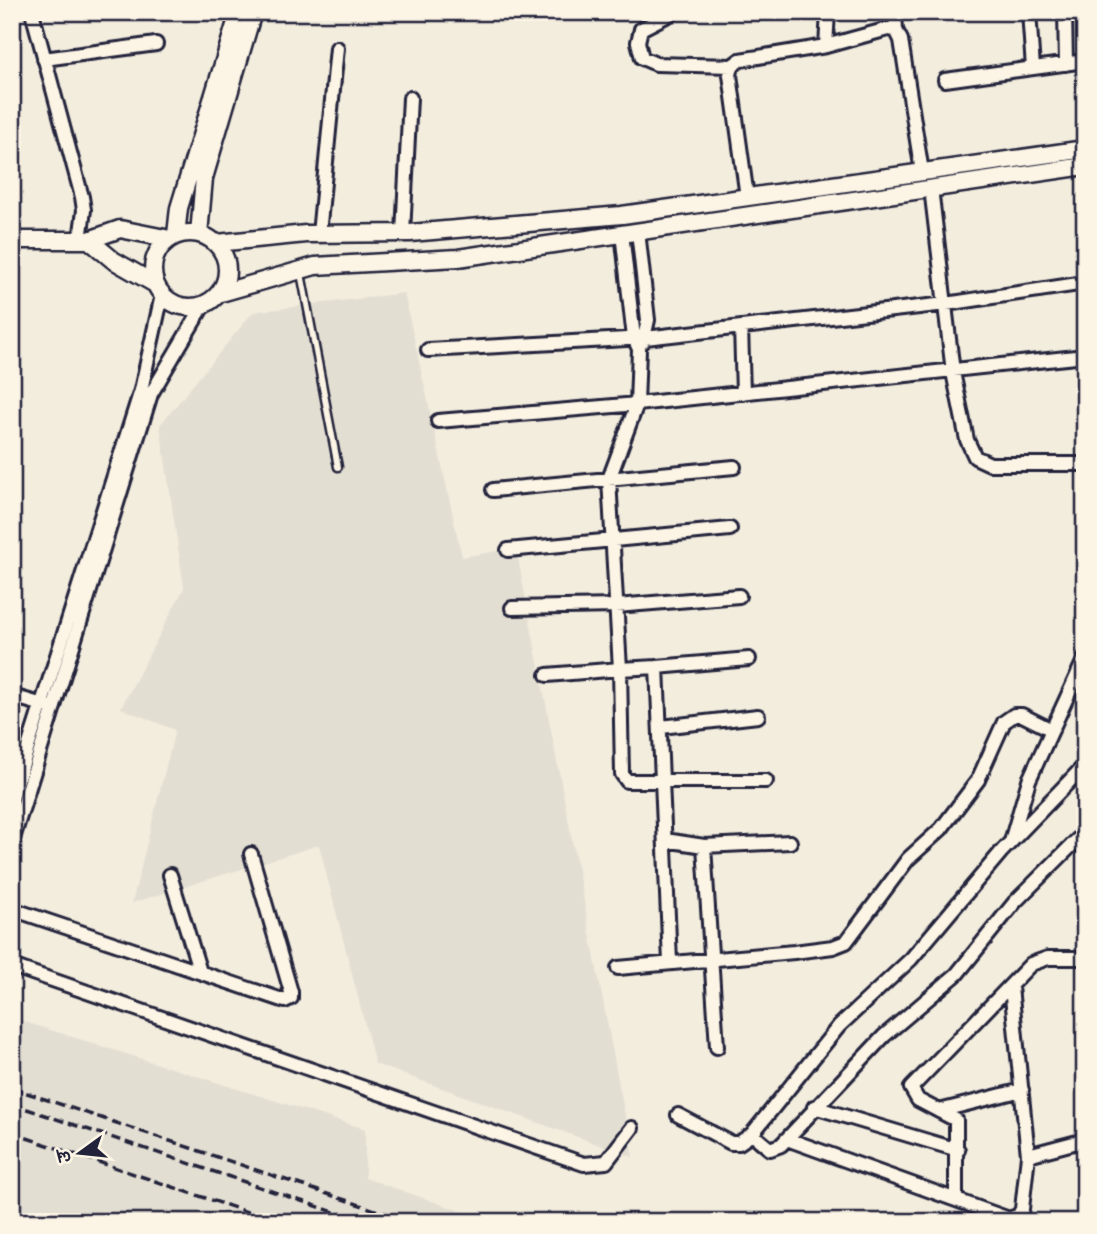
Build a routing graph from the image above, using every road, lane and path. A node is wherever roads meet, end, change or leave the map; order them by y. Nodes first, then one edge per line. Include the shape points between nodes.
1 (32, 12) edge
2 (239, 12) edge
3 (253, 12) edge
4 (674, 12) edge
5 (828, 12) edge
6 (895, 12) edge
7 (1029, 12) edge
8 (1065, 12) edge
9 (896, 30) junction
10 (156, 44) dead end
11 (826, 46) junction
12 (337, 48) dead end
13 (44, 59) junction
14 (1085, 61) edge
15 (1066, 64) junction
16 (732, 66) junction
17 (1033, 68) junction
18 (944, 80) dead end
19 (410, 98) dead end
20 (1085, 149) edge
21 (1085, 166) edge
22 (922, 172) junction
23 (931, 188) junction
24 (747, 197) junction
25 (630, 232) junction
26 (403, 233) junction
27 (199, 234) junction
28 (319, 234) junction
29 (173, 237) junction
30 (12, 240) edge
31 (84, 240) junction
32 (216, 243) junction
33 (300, 270) junction
34 (1085, 283) edge
35 (159, 290) junction
36 (221, 293) junction
37 (946, 304) junction
38 (202, 306) junction
39 (741, 327) junction
40 (639, 342) junction
41 (428, 350) dead end
42 (1085, 356) edge
43 (953, 372) junction
44 (743, 393) junction
45 (637, 404) junction
46 (438, 421) dead end
47 (1085, 464) edge
48 (338, 467) dead end
49 (734, 467) dead end
50 (609, 479) junction
51 (493, 490) dead end
52 (730, 529) dead end
53 (612, 540) junction
54 (508, 550) dead end
55 (739, 596) dead end
56 (616, 606) junction
57 (512, 608) dead end
58 (1085, 658) edge
59 (749, 659) dead end
60 (657, 667) junction
61 (621, 668) junction
62 (547, 675) dead end
63 (12, 695) edge
64 (48, 706) junction
65 (758, 716) dead end
66 (661, 727) junction
67 (1052, 730) junction
68 (1085, 765) edge
69 (662, 781) junction
70 (765, 781) dead end
71 (12, 798) edge
72 (1085, 832) edge
73 (665, 840) junction
74 (12, 842) edge
75 (790, 842) dead end
76 (1011, 842) junction
77 (704, 846) junction
78 (251, 854) dead end
79 (170, 875) dead end
80 (12, 909) edge
81 (1085, 958) edge
82 (712, 960) junction
83 (670, 962) junction
84 (12, 966) edge
85 (618, 968) dead end
86 (200, 972) junction
87 (1012, 987) junction
88 (717, 1047) dead end
89 (1022, 1090) junction
90 (814, 1107) junction
91 (939, 1111) junction
92 (678, 1115) dead end
93 (632, 1129) dead end
94 (752, 1134) junction
95 (787, 1139) junction
96 (1085, 1140) edge
97 (958, 1150) junction
98 (1028, 1155) junction
99 (956, 1199) junction

1 - 13 street
2 - 29 street
3 - 27 street via 204,178
4 - 16 street via 641,29 642,58 656,64
5 - 11 street
6 - 9 street
7 - 17 street
8 - 15 street
9 - 11 street
9 - 22 street
10 - 13 street
11 - 16 street via 740,60
12 - 28 street
13 - 31 street via 82,197
14 - 15 street
15 - 17 street
16 - 24 street
17 - 18 street
19 - 26 street
20 - 22 street
21 - 23 street
22 - 24 street
23 - 25 street
23 - 37 street
24 - 26 street via 622,215
25 - 33 street via 458,258
25 - 40 street via 648,320
26 - 28 street
27 - 29 street
27 - 32 street
28 - 32 street
29 - 31 street via 120,229
29 - 35 street via 155,259
30 - 31 street
31 - 35 street
32 - 36 street via 228,267
33 - 36 street
33 - 48 lane
34 - 37 street
35 - 38 street via 181,307
35 - 64 street via 141,390
36 - 38 street
37 - 39 street
37 - 43 street
38 - 64 street via 155,382
39 - 40 street
39 - 44 street
40 - 41 street
40 - 45 street
42 - 43 street
43 - 44 street
43 - 47 street via 967,440 981,462
44 - 45 street
45 - 46 street
45 - 50 street
49 - 50 street
50 - 51 street
50 - 53 street
52 - 53 street
53 - 54 street
53 - 56 street
55 - 56 street
56 - 57 street
56 - 61 street
58 - 67 street
59 - 60 street
60 - 61 street
60 - 66 street
61 - 62 street
61 - 69 street via 622,774 633,783
63 - 64 street
64 - 71 street
64 - 74 street
65 - 66 street
66 - 69 street
67 - 76 street via 1029,780
67 - 82 street via 1021,715 1004,722 978,780 941,829 908,859 846,942
68 - 76 street
69 - 70 street
69 - 73 street
72 - 90 street via 1015,902 957,974 884,1036
73 - 77 street
73 - 83 street
75 - 77 street
76 - 94 street via 911,959 839,1026
77 - 82 street
78 - 86 street via 291,998 277,1000
79 - 86 street
80 - 86 street
81 - 87 street via 1042,959 1031,964
82 - 83 street
82 - 88 street
83 - 85 street
84 - 93 street via 584,1164 606,1162
87 - 89 street
87 - 91 street via 911,1088 918,1100
89 - 91 street
89 - 98 street
90 - 95 street
90 - 97 street
91 - 97 street via 956,1120
92 - 94 street via 731,1143
94 - 95 street via 770,1149
95 - 99 street
96 - 98 street
97 - 99 street
98 - 99 street via 1020,1215 1009,1219

